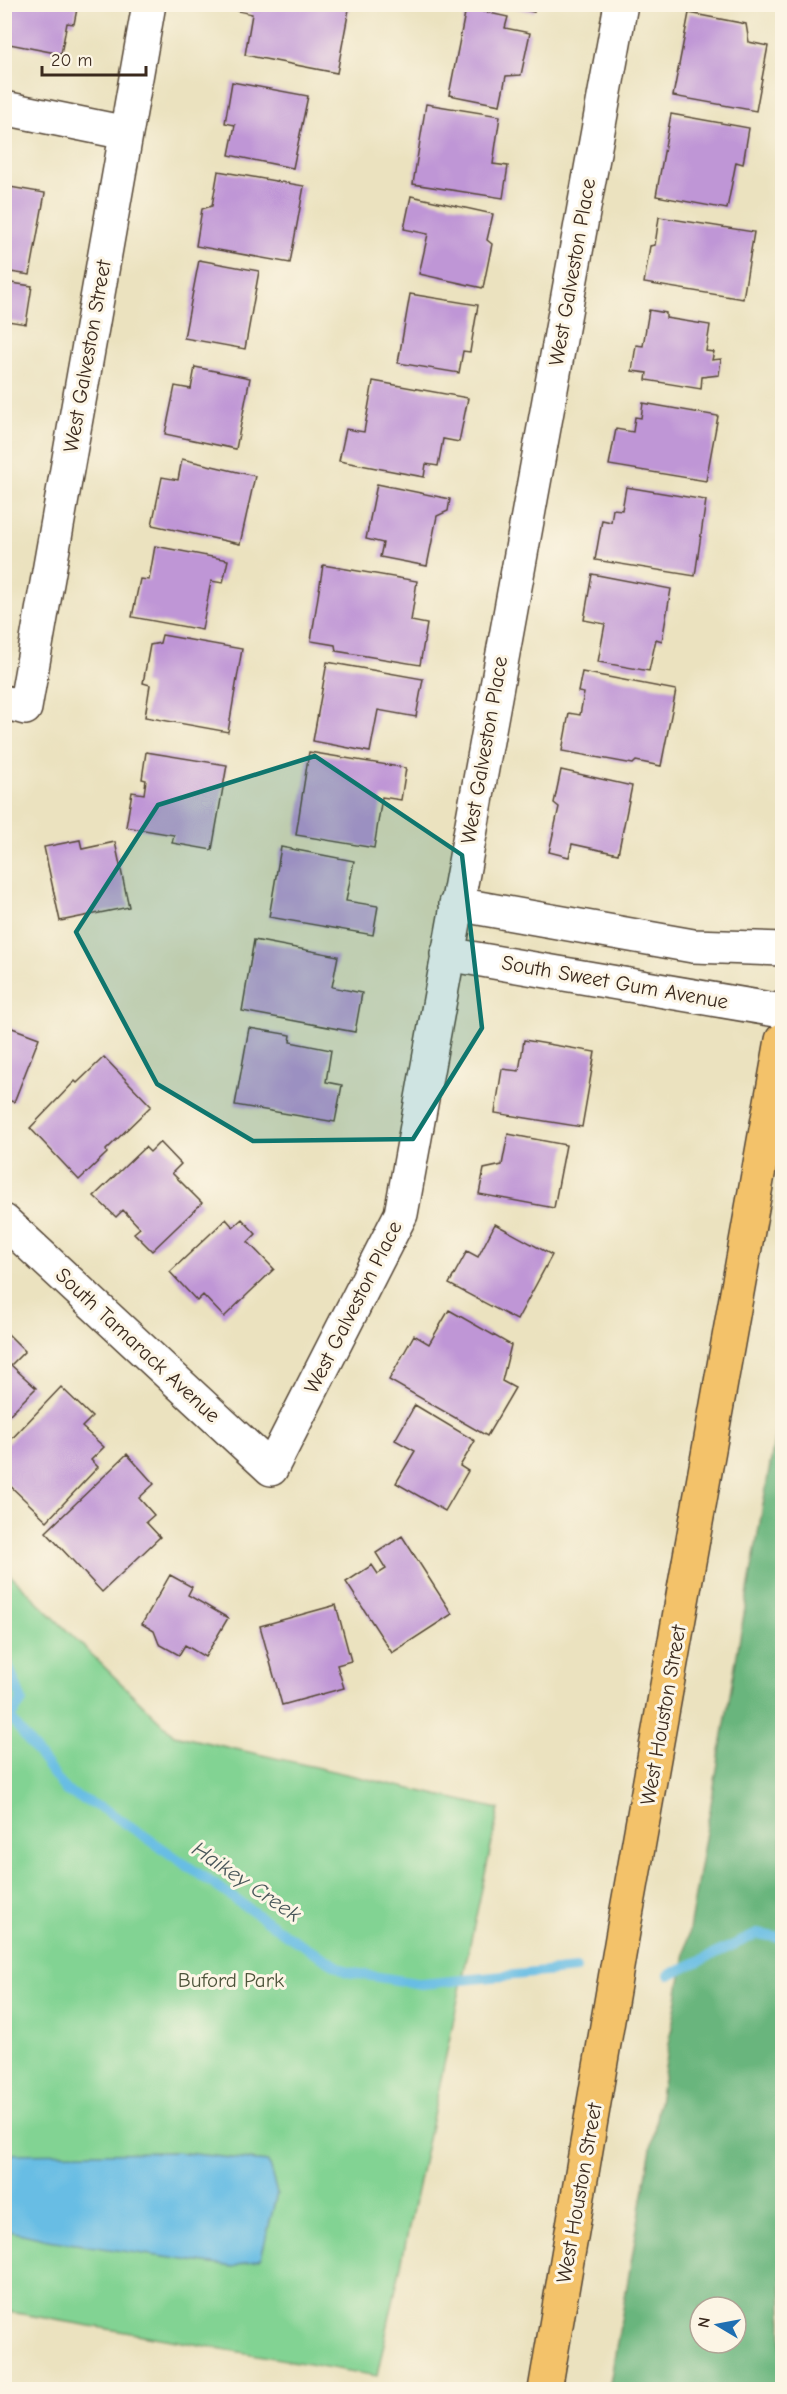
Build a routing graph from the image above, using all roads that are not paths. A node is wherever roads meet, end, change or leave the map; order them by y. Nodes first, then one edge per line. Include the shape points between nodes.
1 (148, 4) edge
2 (621, 4) edge
3 (4, 108) edge
4 (126, 133) junction
5 (15, 705) edge
6 (456, 904) junction
7 (783, 949) edge
8 (447, 954) junction
9 (783, 1011) edge
10 (783, 1040) edge
11 (4, 1221) edge
12 (271, 1469) joint
13 (545, 2390) edge

1 - 4 street, West Galveston Street
2 - 6 street, West Galveston Place
3 - 4 street
4 - 5 street, West Galveston Street
6 - 7 street via 693,946
6 - 8 street, West Galveston Place
8 - 9 street, South Sweet Gum Avenue
8 - 12 street, West Galveston Place via 401,1214
10 - 13 main road, West Houston Street
11 - 12 street, South Tamarack Avenue

